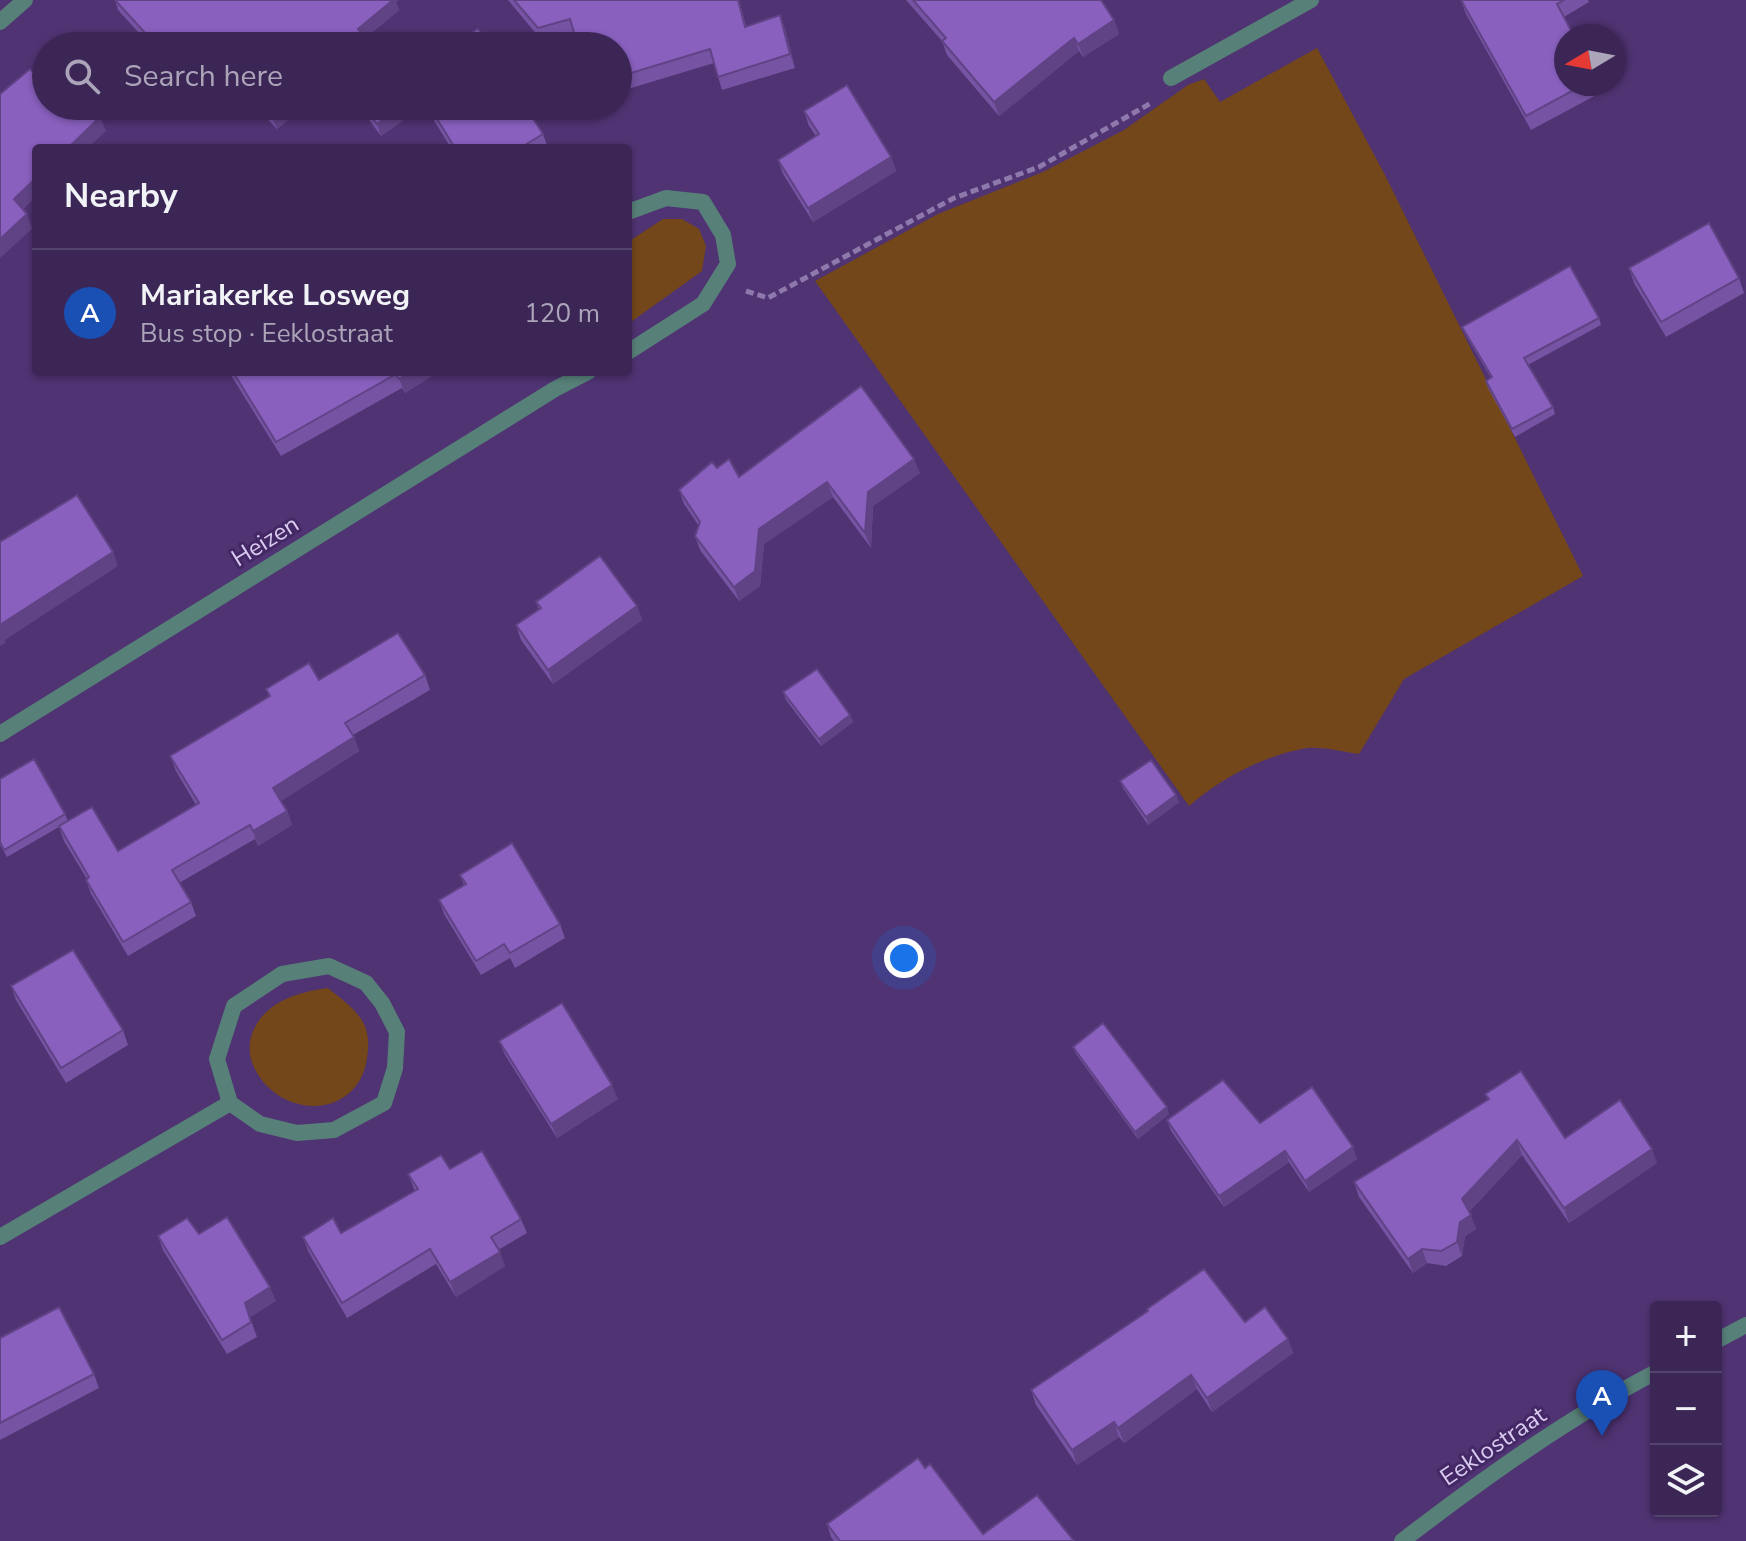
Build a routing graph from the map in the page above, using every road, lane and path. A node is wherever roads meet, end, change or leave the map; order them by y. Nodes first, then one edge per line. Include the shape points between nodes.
1 (25, 0) edge
2 (1311, 0) edge
3 (0, 22) edge
4 (1171, 78) joint
5 (632, 211) edge
6 (717, 282) junction
7 (632, 349) edge
8 (555, 380) edge
9 (0, 734) edge
10 (230, 1103) junction
11 (0, 1237) edge
12 (1746, 1325) edge
13 (1722, 1338) edge
14 (1654, 1373) edge
15 (1402, 1541) edge

1 - 3 street
2 - 4 street
4 - 6 path via 1161,98 1039,167 954,198 768,298
5 - 6 street via 666,198 703,202 723,235 728,264
6 - 7 street via 703,304
8 - 9 street, Heizen
10 - 10 street via 260,1124 297,1133 334,1130 384,1103 395,1068 397,1032 382,1003 366,983 329,966 282,974 234,1006 217,1059
10 - 11 street
12 - 13 street
14 - 15 street, Eeklostraat via 1489,1474

